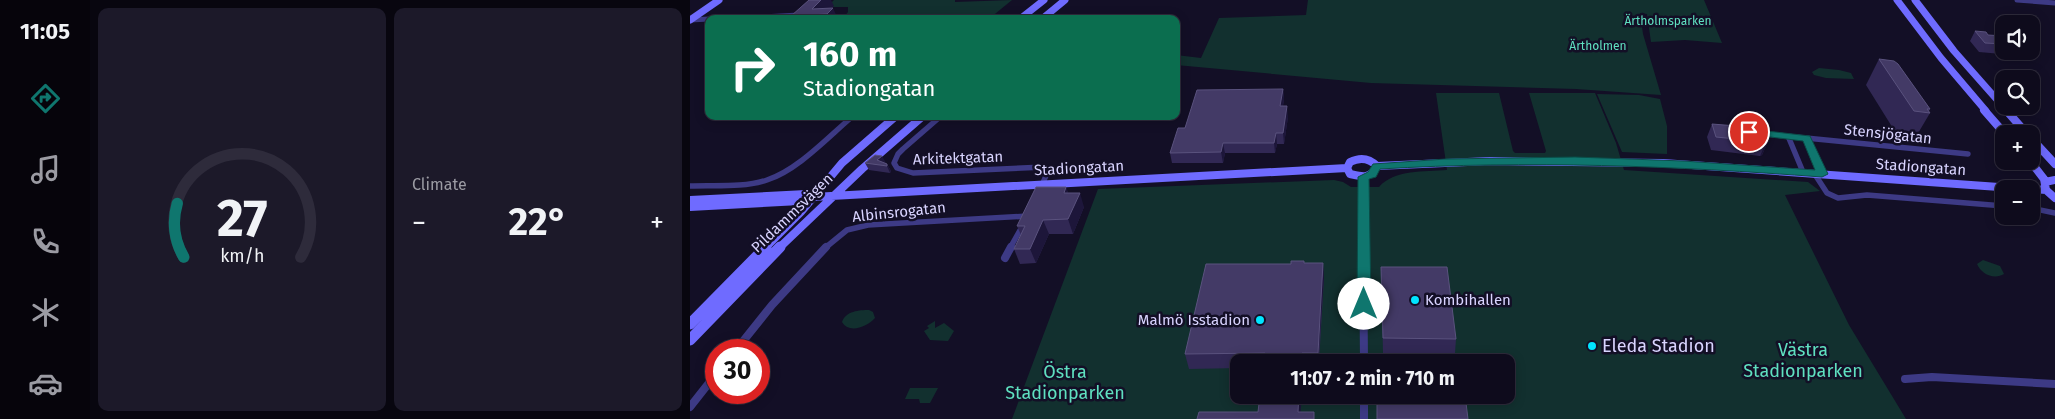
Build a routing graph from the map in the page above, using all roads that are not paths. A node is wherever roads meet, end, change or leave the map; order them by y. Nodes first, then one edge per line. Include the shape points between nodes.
1 (719, 0) edge
2 (1044, 0) edge
3 (1065, 0) edge
4 (1897, 0) edge
5 (1914, 0) edge
6 (2017, 0) edge
7 (2055, 3) edge
8 (805, 9) edge
9 (799, 15) edge
10 (1025, 15) edge
11 (1047, 15) edge
12 (705, 19) edge
13 (690, 20) edge
14 (848, 120) edge
15 (891, 120) edge
16 (918, 120) edge
17 (936, 120) edge
18 (1997, 125) edge
19 (2019, 125) edge
20 (1749, 132) edge
21 (1788, 136) junction
22 (1806, 138) junction
23 (2040, 148) edge
24 (1968, 154) dead end
25 (2055, 164) edge
26 (1377, 166) junction
27 (1347, 168) junction
28 (2037, 170) edge
29 (1803, 172) junction
30 (1818, 173) junction
31 (827, 180) junction
32 (2055, 180) edge
33 (1364, 181) junction
34 (1043, 183) junction
35 (690, 186) edge
36 (2045, 186) junction
37 (1995, 187) edge
38 (2040, 187) edge
39 (1039, 193) edge
40 (796, 194) junction
41 (831, 196) junction
42 (813, 197) junction
43 (2055, 198) edge
44 (690, 200) edge
45 (1995, 205) edge
46 (690, 207) edge
47 (2040, 210) edge
48 (2055, 213) edge
49 (1005, 258) dead end
50 (690, 324) edge
51 (745, 339) edge
52 (690, 340) edge
53 (1364, 354) edge
54 (1904, 378) dead end
55 (2055, 384) edge
56 (705, 385) edge
57 (693, 398) edge
58 (1364, 404) edge
59 (690, 407) edge
60 (1364, 419) edge

1 - 13 main road
2 - 10 main road
3 - 11 main road
4 - 18 main road
5 - 19 main road
6 - 7 street
8 - 9 street
12 - 13 street
14 - 35 street via 772,178
15 - 31 main road, Pildammsvägen
16 - 41 main road, Pildammsvägen
17 - 34 street, Arkitektgatan via 898,154 894,163 897,168 913,173 1045,167 1049,169
20 - 21 street, Stensjögatan
21 - 22 street, Stensjögatan
21 - 29 street
22 - 24 street, Stensjögatan
22 - 30 street
23 - 25 main road
26 - 27 main road, Stadiongatan via 1370,160 1361,159 1350,162
26 - 29 main road, Stadiongatan via 1568,160
26 - 33 main road
27 - 33 main road via 1350,174
27 - 34 main road, Stadiongatan
28 - 36 main road
29 - 30 main road, Stadiongatan
30 - 37 main road, Stadiongatan
30 - 45 street via 1827,193 1838,198 1867,196
31 - 40 main road
31 - 42 main road, Pildammsvägen
32 - 36 main road
33 - 53 street
34 - 39 street
34 - 41 main road, Stadiongatan
36 - 38 main road
36 - 43 main road
40 - 42 main road, Stadiongatan
40 - 44 main road, Stadiongatan
41 - 42 main road, Stadiongatan
41 - 52 main road, Pildammsvägen
42 - 46 main road, Stadiongatan via 800,201
42 - 50 main road, Pildammsvägen
47 - 48 street
49 - 51 street, Albinsrogatan via 1029,213 868,225 847,230 830,242
54 - 55 street
56 - 57 street
57 - 59 street
58 - 60 street

